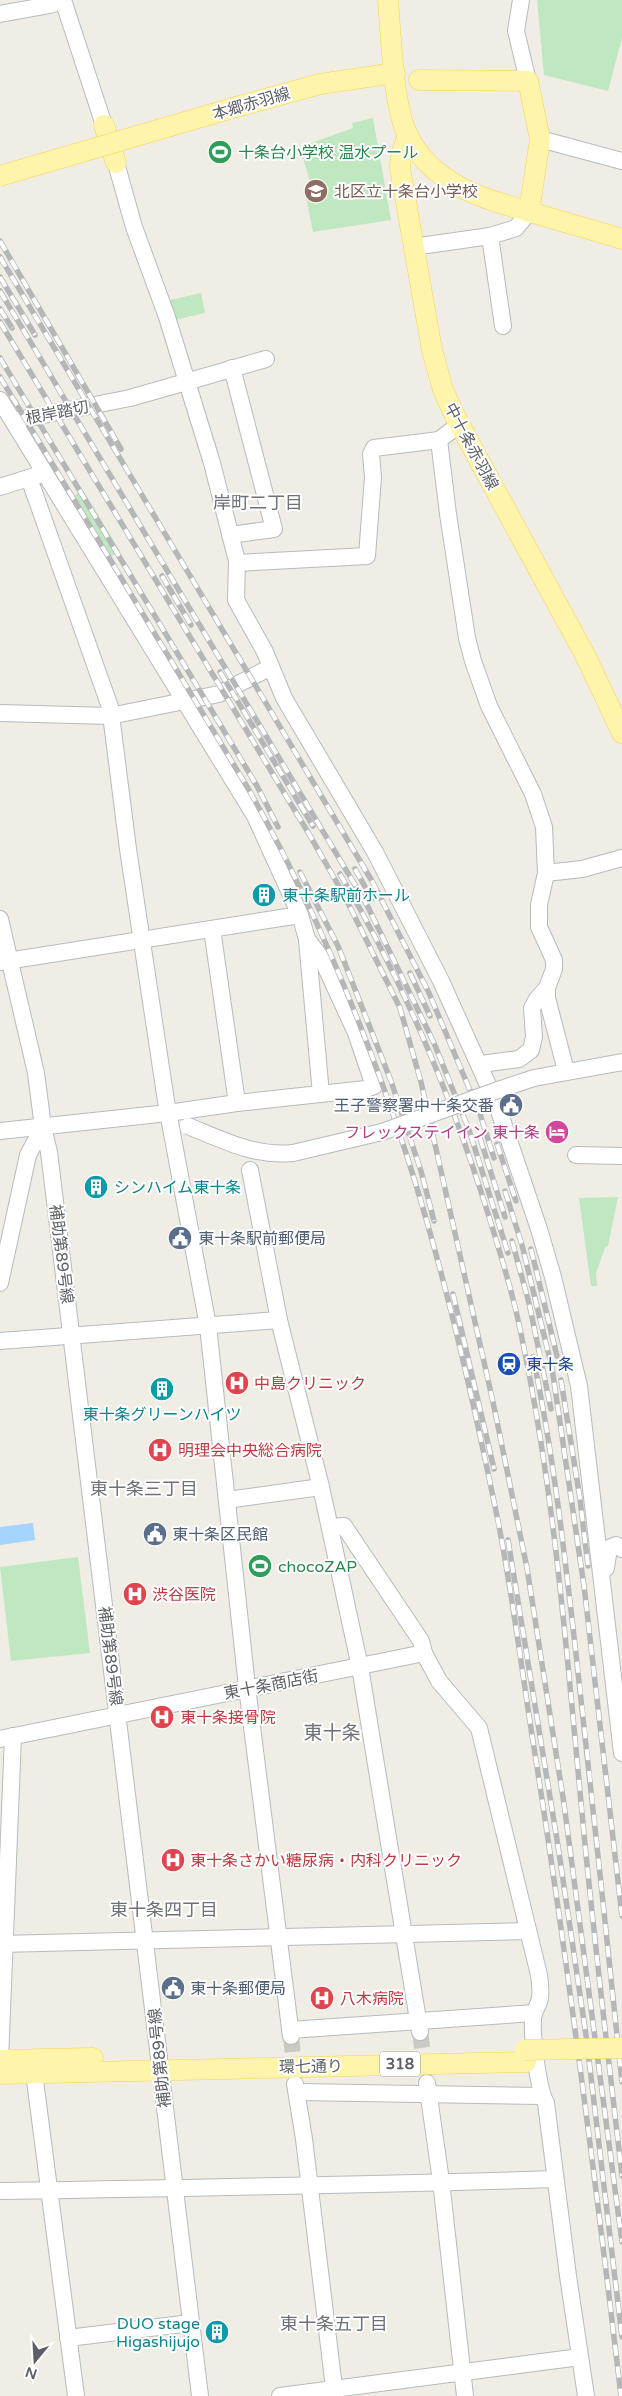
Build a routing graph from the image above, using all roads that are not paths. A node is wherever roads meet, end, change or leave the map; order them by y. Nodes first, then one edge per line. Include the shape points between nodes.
1 (63, 0) edge
2 (388, 0) edge
3 (521, 0) edge
4 (0, 14) edge
5 (395, 73) junction
6 (419, 80) dead end
7 (528, 80) junction
8 (234, 105) junction
9 (106, 132) junction
10 (408, 135) junction
11 (540, 139) junction
12 (622, 161) edge
13 (116, 163) joint
14 (0, 176) edge
15 (529, 212) junction
16 (490, 236) junction
17 (622, 239) edge
18 (413, 248) junction
19 (504, 326) dead end
20 (266, 359) dead end
21 (232, 368) junction
22 (188, 380) junction
23 (0, 400) edge
24 (13, 421) junction
25 (460, 424) junction
26 (439, 440) junction
27 (45, 473) junction
28 (29, 478) junction
29 (0, 487) edge
30 (230, 535) junction
31 (237, 563) junction
32 (271, 667) junction
33 (187, 702) junction
34 (0, 714) edge
35 (110, 716) junction
36 (622, 733) edge
37 (622, 858) edge
38 (546, 873) junction
39 (300, 915) junction
40 (0, 919) edge
41 (212, 929) junction
42 (307, 938) junction
43 (142, 940) junction
44 (5, 961) edge
45 (547, 988) junction
46 (622, 1062) edge
47 (481, 1064) junction
48 (566, 1071) junction
49 (322, 1094) junction
50 (237, 1103) junction
51 (168, 1113) junction
52 (43, 1127) junction
53 (0, 1131) edge
54 (576, 1155) dead end
55 (622, 1156) edge
56 (250, 1170) dead end
57 (0, 1283) edge
58 (279, 1320) junction
59 (208, 1326) junction
60 (72, 1336) junction
61 (0, 1341) edge
62 (321, 1487) junction
63 (228, 1500) junction
64 (330, 1527) junction
65 (622, 1549) edge
66 (603, 1583) junction
67 (424, 1653) junction
68 (360, 1667) junction
69 (248, 1687) junction
70 (118, 1715) junction
71 (6, 1737) edge
72 (622, 1753) edge
73 (528, 1931) junction
74 (403, 1934) junction
75 (279, 1937) junction
76 (146, 1940) junction
77 (3, 1944) edge
78 (534, 2012) junction
79 (419, 2027) junction
80 (622, 2048) edge
81 (526, 2056) junction
82 (0, 2060) edge
83 (622, 2060) edge
84 (159, 2062) junction
85 (34, 2073) junction
86 (0, 2074) edge
87 (428, 2088) junction
88 (542, 2096) junction
89 (555, 2179) junction
90 (441, 2181) junction
91 (309, 2186) junction
92 (174, 2187) junction
93 (50, 2190) junction
94 (0, 2191) edge
95 (192, 2323) junction
96 (68, 2338) junction
97 (580, 2357) junction
98 (462, 2373) junction
99 (334, 2393) edge
100 (76, 2396) edge
101 (200, 2396) edge
102 (280, 2396) edge
103 (465, 2396) edge
104 (586, 2396) edge

1 - 4 street
1 - 9 street
2 - 5 main road
3 - 7 street via 516,31
5 - 8 main road, 本郷赤羽線 via 320,84
5 - 10 main road
6 - 7 main road
7 - 11 main road
8 - 9 main road, 本郷赤羽線
8 - 14 main road, 本郷赤羽線, bridge
9 - 13 main road
10 - 15 main road via 430,165 454,185 482,198
10 - 18 main road, 中十条赤羽線 via 400,168
11 - 12 street
11 - 15 main road
13 - 22 street via 134,227
15 - 16 street via 516,228
15 - 17 main road
16 - 18 street
16 - 19 street
18 - 25 main road, 中十条赤羽線 via 436,370
20 - 21 street, 根岸踏切
21 - 22 street, 根岸踏切
21 - 30 street via 274,529
22 - 24 street, 根岸踏切 via 130,398
22 - 30 street
23 - 24 street
24 - 27 street
25 - 26 street
25 - 36 main road, 中十条赤羽線 via 585,655
26 - 31 street via 374,448 371,454 373,477 368,556
26 - 38 street via 469,646 489,706 540,812 544,827
27 - 28 street
27 - 33 street via 153,652
28 - 29 street
28 - 35 street via 107,698
30 - 31 street
31 - 32 street via 236,600
32 - 33 street via 218,694
32 - 47 street via 284,698 396,892
33 - 35 street
33 - 39 street via 255,816
34 - 35 street
35 - 43 street
37 - 38 street via 582,869
38 - 45 street via 539,905 539,927 554,960
39 - 41 street
39 - 42 street
40 - 44 street, 補助第89号線
41 - 43 street
41 - 50 street
42 - 49 street
42 - 49 street via 322,959 356,1033 374,1086
43 - 44 street
43 - 51 street
44 - 52 street, 補助第89号線 via 36,1073
45 - 47 street via 532,1008 534,1042 529,1053 519,1059
45 - 48 street
46 - 48 street
47 - 66 street via 539,1229 569,1336 579,1386
48 - 51 street, bridge via 515,1083 382,1132 279,1155 251,1151 188,1126
49 - 50 street
50 - 51 street
51 - 52 street
51 - 59 street
52 - 53 street
52 - 57 street via 28,1155
52 - 60 street, 補助第89号線 via 49,1152
54 - 55 street
56 - 58 street
58 - 59 street
58 - 62 street
59 - 60 street
59 - 63 street
60 - 61 street
60 - 70 street, 補助第89号線
62 - 63 street
62 - 64 street
63 - 69 street
64 - 67 street via 344,1526 421,1641
64 - 68 street
65 - 66 street via 616,1545 609,1548
66 - 72 street
67 - 68 street, 東十条商店街
67 - 73 street via 439,1681 479,1728
68 - 69 street, 東十条商店街
68 - 74 street
69 - 70 street, 東十条商店街
69 - 75 street
70 - 71 street, 東十条商店街
70 - 76 street, 補助第89号線
71 - 77 street
73 - 74 street
73 - 78 street via 540,1988
74 - 75 street
74 - 79 street
75 - 76 street
75 - 79 street via 291,2033
76 - 77 street
76 - 84 street, 補助第89号線
77 - 82 street
78 - 79 street
78 - 88 street
80 - 81 main road, 環七通り / 318, bridge
81 - 83 main road, 環七通り / 318
81 - 84 main road, 環七通り / 318
82 - 84 main road, 環七通り / 318
84 - 85 main road, 環七通り / 318
84 - 92 street, 補助第89号線
85 - 86 main road, 環七通り / 318
85 - 93 street
87 - 88 street
87 - 90 street
87 - 91 street via 297,2088
88 - 89 street via 546,2103
89 - 90 street
89 - 97 street
90 - 91 street
90 - 98 street
91 - 92 street
91 - 99 street
92 - 93 street
92 - 95 street, 補助第89号線
93 - 94 street
93 - 96 street
95 - 96 street
95 - 101 street, 補助第89号線
96 - 100 street
97 - 98 street
97 - 104 street
98 - 99 street
98 - 103 street
99 - 102 street

